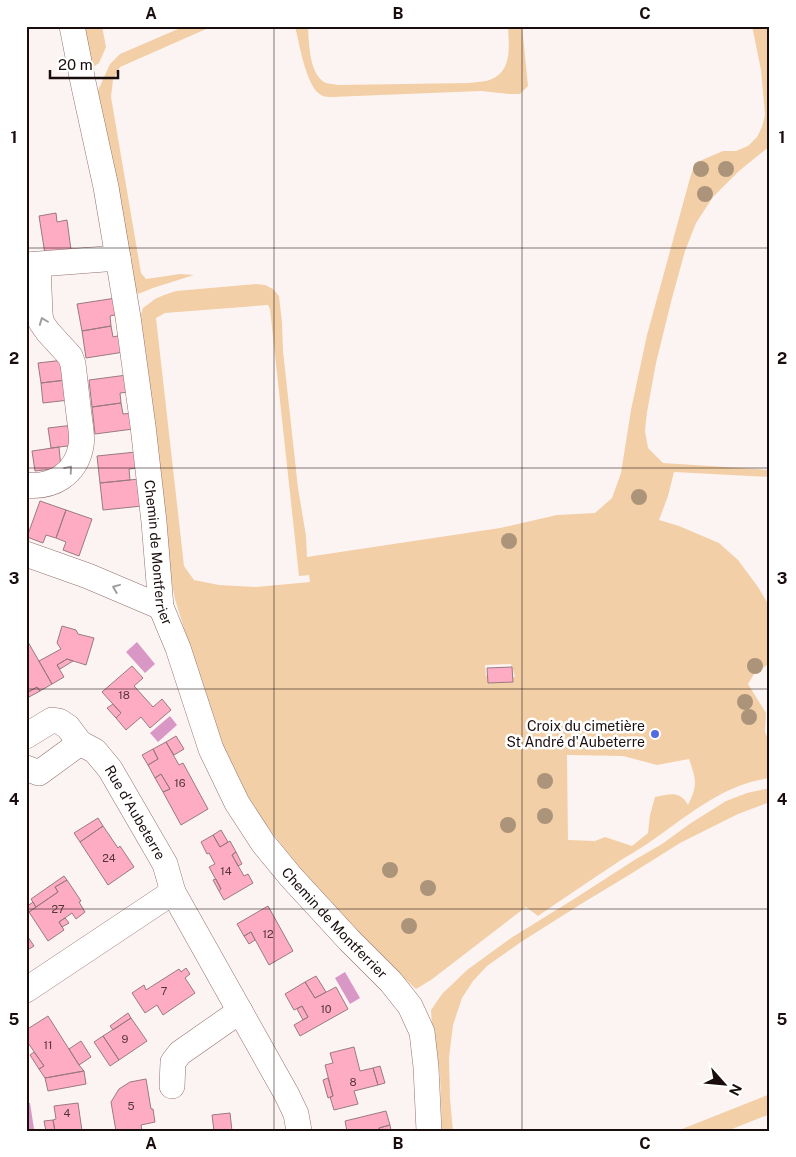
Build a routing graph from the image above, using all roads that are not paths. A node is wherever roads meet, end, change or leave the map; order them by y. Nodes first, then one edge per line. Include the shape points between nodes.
1 (72, 26) edge
2 (118, 258) junction
3 (32, 265) edge
4 (26, 485) edge
5 (26, 554) edge
6 (161, 607) junction
7 (26, 736) edge
8 (80, 743) junction
9 (26, 768) edge
10 (173, 892) junction
11 (26, 990) edge
12 (240, 1011) junction
13 (172, 1086) dead end
14 (299, 1131) edge
15 (429, 1131) edge

1 - 2 street, Chemin de Montferrier
2 - 3 street
2 - 6 street, Chemin de Montferrier via 143,426
4 -> 3 street via 59,480 78,457 81,445 73,364 42,322
6 -> 5 street
6 - 15 street, Chemin de Montferrier via 211,749 237,803 263,843 291,876 410,1006 422,1032
7 - 8 street, Rue d'Aubeterre via 52,720 68,727
8 - 9 street via 39,774
8 - 10 street, Rue d'Aubeterre via 95,751 110,768 165,864
10 - 11 street
10 - 12 street, Rue d'Aubeterre
12 - 13 street via 180,1052 173,1062
12 - 14 street, Rue d'Aubeterre via 288,1095

